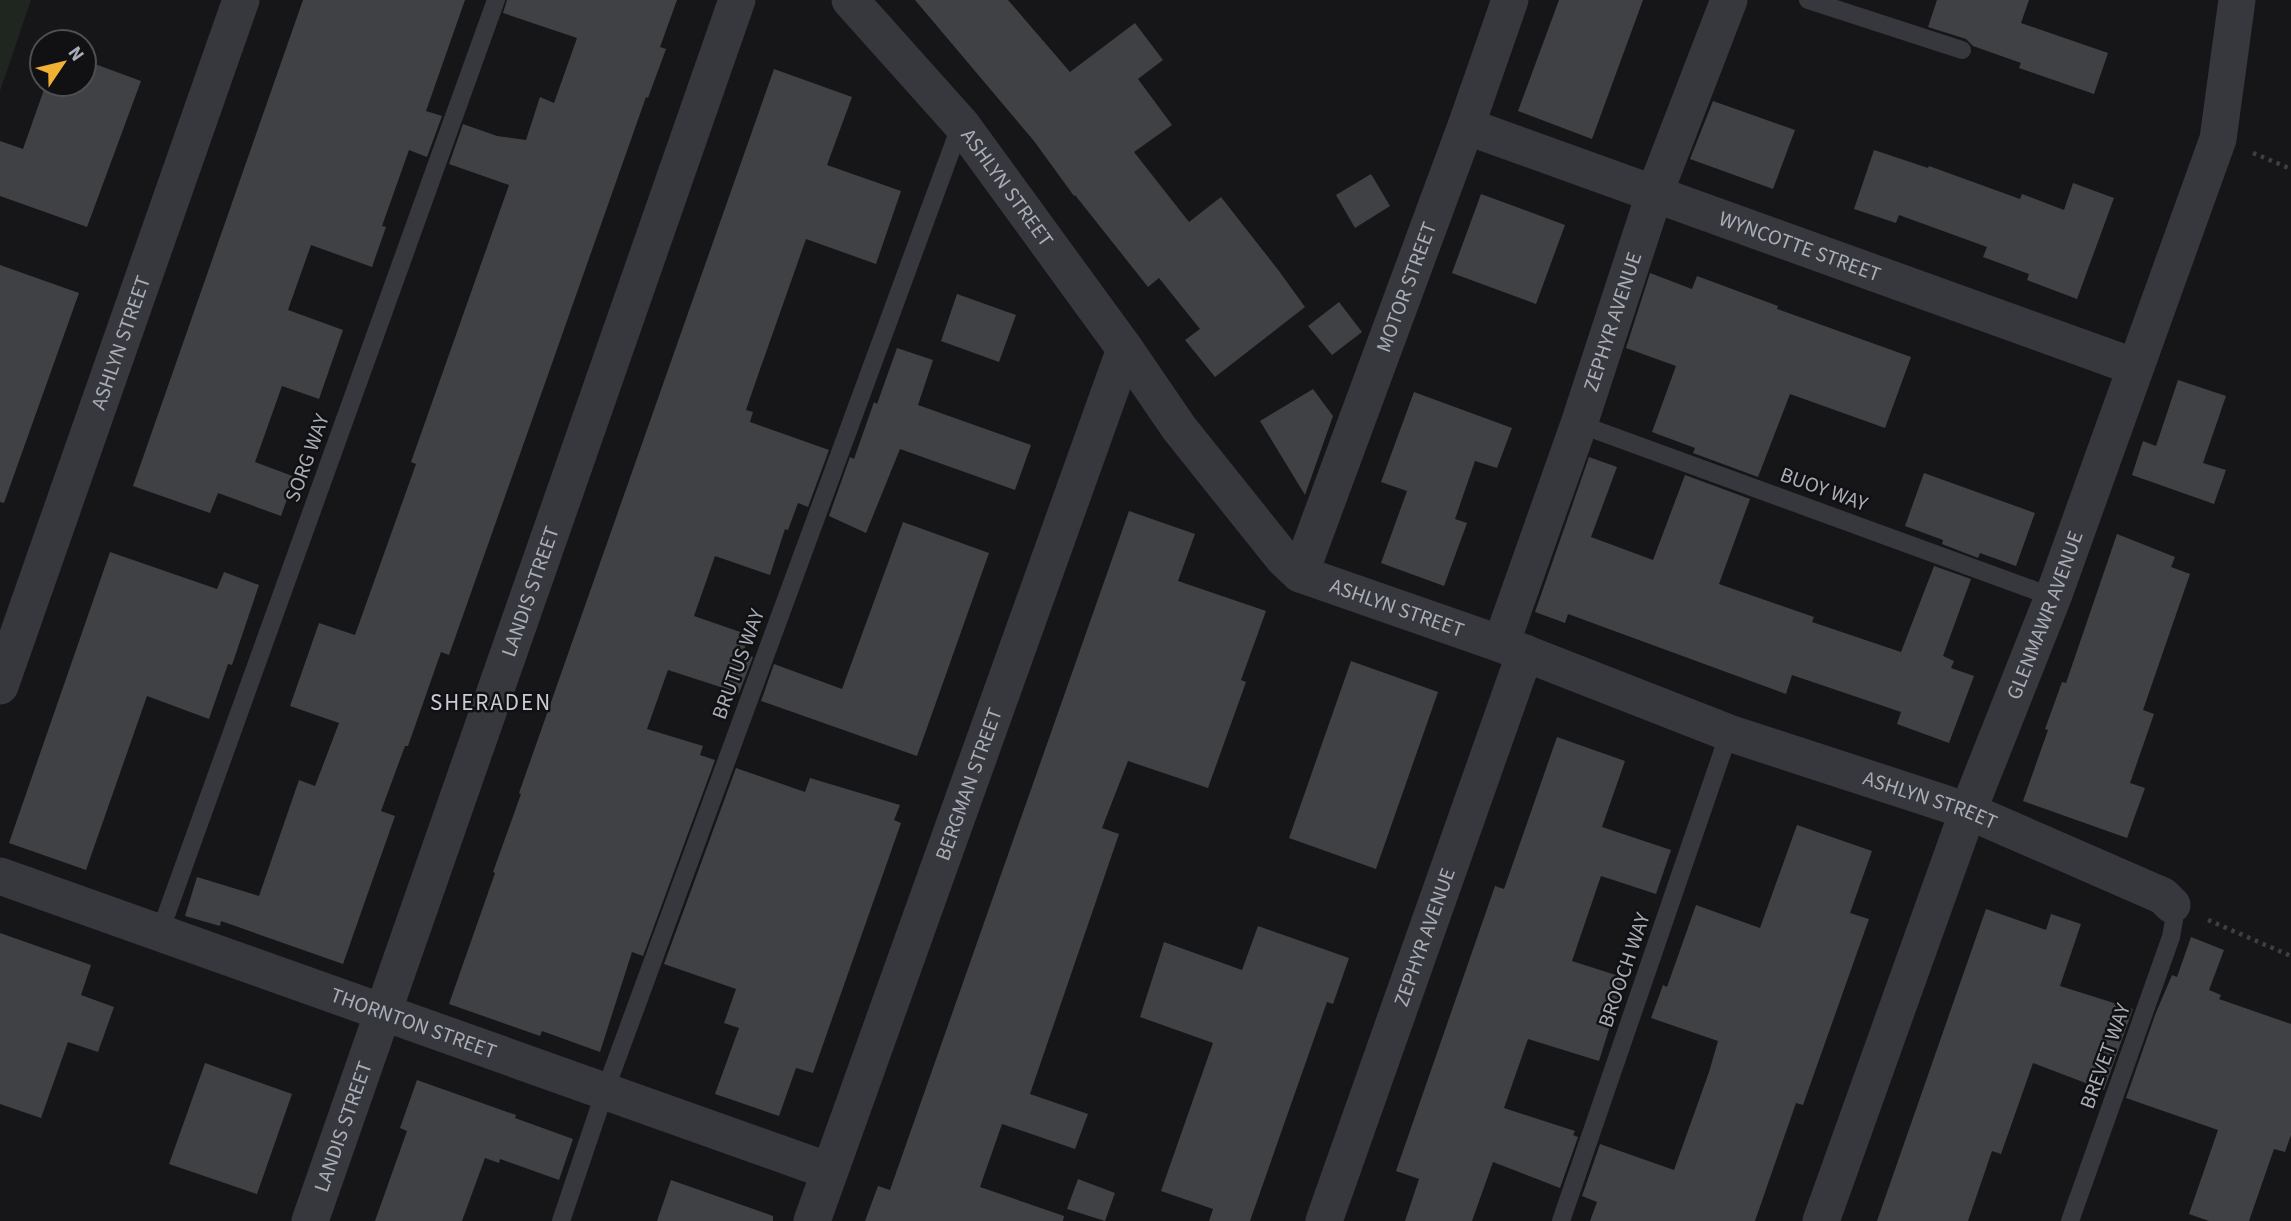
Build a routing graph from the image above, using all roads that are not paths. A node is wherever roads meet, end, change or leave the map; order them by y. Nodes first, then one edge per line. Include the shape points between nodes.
1 (242, 0) edge
2 (496, 0) edge
3 (737, 0) edge
4 (850, 0) edge
5 (1510, 0) edge
6 (1729, 0) edge
7 (1808, 0) edge
8 (2237, 0) edge
9 (1962, 50) dead end
10 (961, 124) junction
11 (1466, 126) junction
12 (1655, 192) junction
13 (1125, 349) junction
14 (2135, 367) junction
15 (1579, 424) junction
16 (1300, 574) junction
17 (2053, 597) junction
18 (1513, 648) junction
19 (0, 686) edge
20 (1729, 733) junction
21 (1968, 811) junction
22 (0, 876) edge
23 (2172, 905) joint
24 (160, 932) junction
25 (384, 1011) junction
26 (605, 1091) junction
27 (829, 1171) junction
28 (310, 1221) edge
29 (561, 1221) edge
30 (812, 1221) edge
31 (1324, 1221) edge
32 (1561, 1221) edge
33 (1821, 1221) edge
34 (2070, 1221) edge

1 - 19 street, ASHLYN STREET
2 - 24 lane, SORG WAY
3 - 25 street, LANDIS STREET
4 - 10 street, ASHLYN STREET
5 - 11 street, MOTOR STREET
6 - 12 street, ZEPHYR AVENUE
7 - 9 lane
8 - 14 street, GLENMAWR AVENUE via 2218,139
10 - 13 street, ASHLYN STREET
10 - 26 lane, BRUTUS WAY
11 - 12 street, WYNCOTTE STREET
11 - 16 street, MOTOR STREET
12 - 14 street, WYNCOTTE STREET
12 - 15 street, ZEPHYR AVENUE
13 - 16 street, ASHLYN STREET via 1179,428
13 - 27 street, BERGMAN STREET
14 - 17 street, GLENMAWR AVENUE
15 - 17 lane, BUOY WAY
15 - 18 street, ZEPHYR AVENUE
16 - 18 street, ASHLYN STREET
17 - 21 street, GLENMAWR AVENUE
18 - 20 street, ASHLYN STREET
18 - 31 street, ZEPHYR AVENUE
20 - 21 street, ASHLYN STREET
20 - 32 lane, BROOCH WAY
21 - 23 street, ASHLYN STREET via 2163,896
21 - 33 street, GLENMAWR AVENUE
22 - 24 street, THORNTON STREET
23 - 34 lane, BREVET WAY via 2171,937
24 - 25 street, THORNTON STREET
25 - 26 street, THORNTON STREET
25 - 28 street, LANDIS STREET
26 - 27 street, THORNTON STREET
26 - 29 lane, BRUTUS WAY
27 - 30 street, BERGMAN STREET

